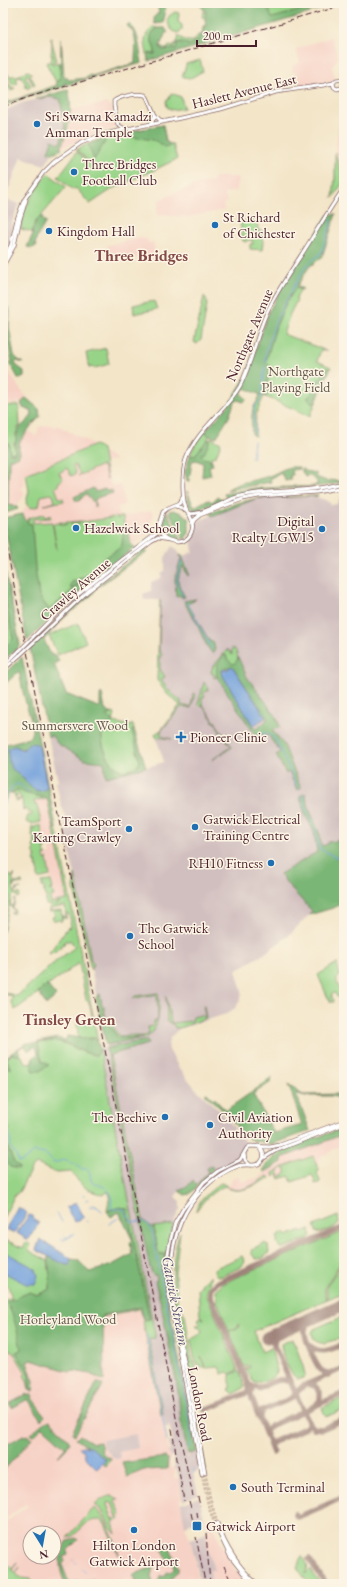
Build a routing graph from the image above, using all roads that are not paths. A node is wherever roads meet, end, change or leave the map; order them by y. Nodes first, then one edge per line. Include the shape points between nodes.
1 (342, 80) edge
2 (333, 83) junction
3 (324, 85) junction
4 (343, 85) edge
5 (334, 87) junction
6 (155, 115) junction
7 (169, 121) junction
8 (118, 125) junction
9 (147, 126) junction
10 (125, 129) junction
11 (113, 132) junction
12 (344, 188) edge
13 (27, 196) junction
14 (3, 260) edge
15 (3, 266) edge
16 (344, 483) edge
17 (344, 487) edge
18 (184, 492) junction
19 (173, 506) junction
20 (188, 513) junction
21 (192, 525) junction
22 (158, 528) junction
23 (171, 541) junction
24 (3, 666) edge
25 (3, 670) edge
26 (344, 1121) edge
27 (344, 1124) edge
28 (258, 1146) junction
29 (244, 1154) junction
30 (264, 1158) junction
31 (253, 1165) junction
32 (252, 1584) edge
33 (257, 1584) edge

1 - 2 main road
1 - 4 main road
2 - 3 main road, Haslett Avenue East
2 - 5 main road
3 - 5 main road, Haslett Avenue East
3 - 7 main road, Haslett Avenue East via 272,93 221,109
4 - 5 main road via 338,89
6 - 7 main road via 160,120
6 - 8 main road via 145,95 136,94 120,98 114,101
6 - 9 main road via 153,122
7 - 9 main road, Haslett Avenue East
8 - 10 main road
8 - 11 main road
9 - 10 main road
10 - 11 main road
11 - 13 main road via 81,143 61,156 43,173
12 - 18 main road, Northgate Avenue via 268,311 247,370 235,394 190,450 184,468
13 - 14 main road via 18,214 11,246
13 - 15 main road via 14,246
16 - 20 main road via 312,489 251,494 197,513
17 - 21 main road via 243,499 200,515
18 - 19 main road via 182,502
18 - 20 main road, Northgate Avenue
19 - 20 main road via 181,507
19 - 22 main road via 163,512
20 - 21 main road
21 - 23 main road via 187,539 183,542
22 - 23 main road via 162,536
22 - 24 main road, Crawley Avenue, bridge via 155,535 70,601
23 - 25 main road, Crawley Avenue, bridge via 159,538 151,542 88,591
26 - 28 main road via 280,1145
27 - 30 main road via 275,1151
28 - 29 main road via 246,1148
28 - 30 main road via 263,1150
29 - 31 main road via 246,1162
29 - 31 main road, London Road via 240,1160 211,1176 193,1195 176,1223 166,1265 168,1295 204,1474 175,1312 171,1275 172,1250 183,1216 201,1191 226,1172 240,1166
30 - 31 main road via 260,1163
32 - 33 main road via 230,1556 216,1523 240,1566

